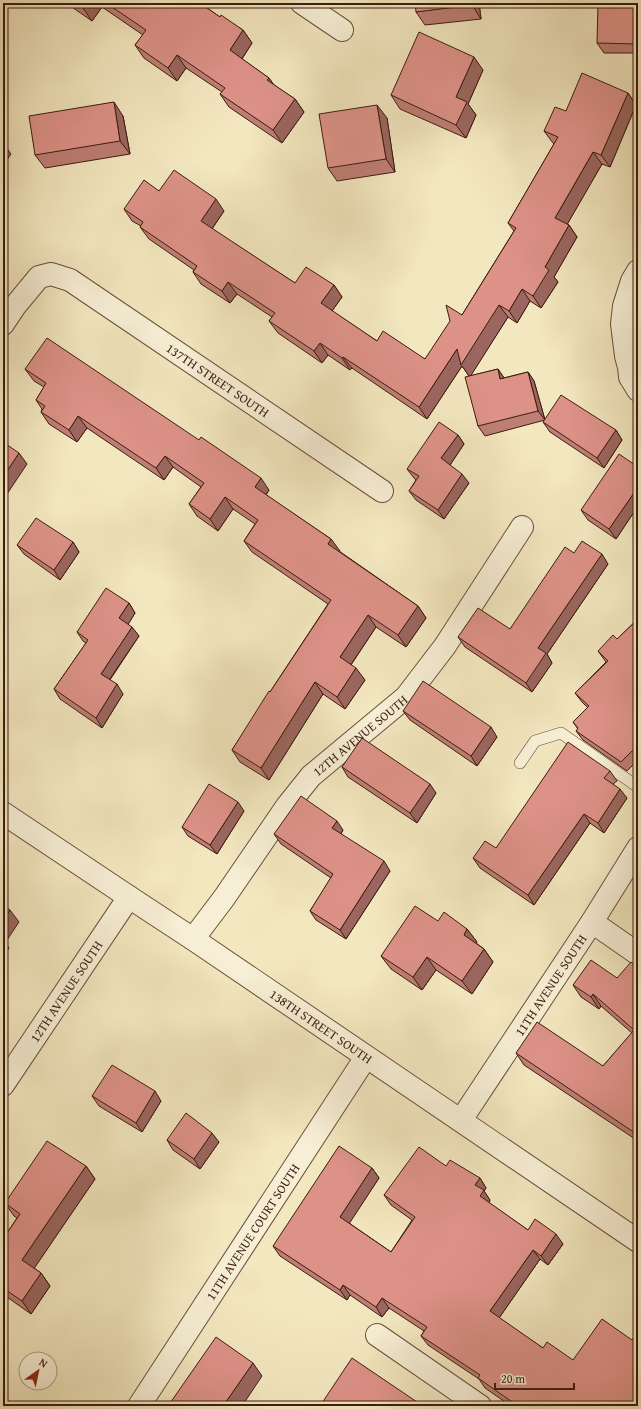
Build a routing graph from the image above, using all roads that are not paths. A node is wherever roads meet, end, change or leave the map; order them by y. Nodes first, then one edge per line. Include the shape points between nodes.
1 (302, 3) edge
2 (342, 30) dead end
3 (638, 271) edge
4 (3, 324) edge
5 (638, 390) edge
6 (382, 491) dead end
7 (522, 527) dead end
8 (520, 763) dead end
9 (638, 787) edge
10 (3, 813) edge
11 (638, 848) edge
12 (129, 897) junction
13 (592, 922) junction
14 (193, 939) junction
15 (638, 954) edge
16 (366, 1057) junction
17 (3, 1085) edge
18 (461, 1120) junction
19 (638, 1241) edge
20 (377, 1335) dead end
21 (139, 1406) edge
22 (480, 1406) edge

1 - 2 street
3 - 5 street via 624,306 622,324 630,377
4 - 6 street, 137TH STREET SOUTH via 39,277 51,274 70,280
7 - 14 street, 12TH AVENUE SOUTH via 445,646 406,697 311,776
8 - 9 lane via 535,741 561,733
10 - 12 street, 138TH STREET SOUTH
11 - 13 street, 11TH AVENUE SOUTH
12 - 14 street, 138TH STREET SOUTH
12 - 17 street, 12TH AVENUE SOUTH
13 - 15 street
13 - 18 street, 11TH AVENUE SOUTH
14 - 16 street, 138TH STREET SOUTH
16 - 18 street, 138TH STREET SOUTH
16 - 21 street, 11TH AVENUE COURT SOUTH
18 - 19 street, 138TH STREET SOUTH
20 - 22 street

